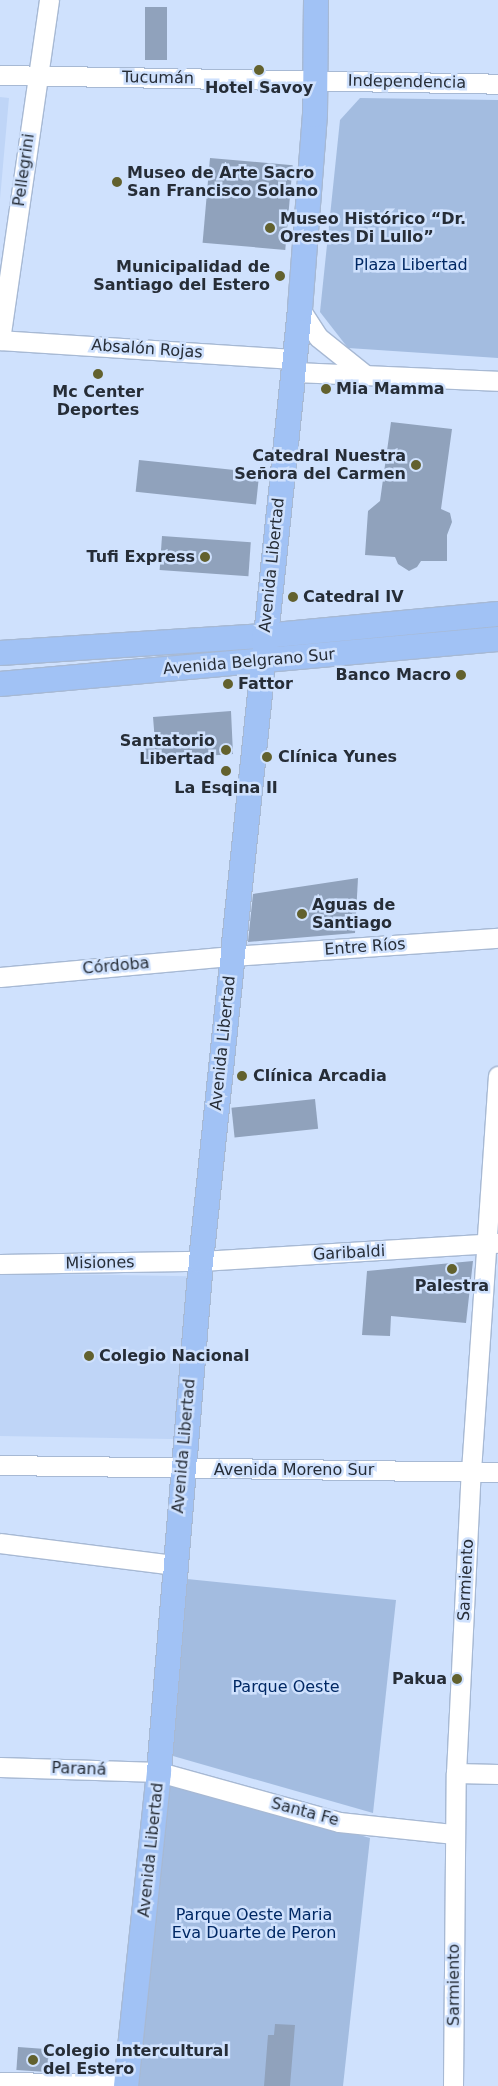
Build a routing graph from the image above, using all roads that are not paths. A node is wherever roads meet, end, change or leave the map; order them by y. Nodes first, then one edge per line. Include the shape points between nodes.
1 (49, 0) edge
2 (316, 0) edge
3 (0, 75) edge
4 (37, 76) junction
5 (315, 80) junction
6 (498, 84) edge
7 (300, 309) junction
8 (0, 340) edge
9 (294, 365) junction
10 (363, 374) junction
11 (498, 381) edge
12 (498, 614) edge
13 (264, 636) junction
14 (498, 639) edge
15 (0, 653) edge
16 (261, 662) junction
17 (0, 684) edge
18 (498, 938) edge
19 (232, 956) junction
20 (0, 977) edge
21 (498, 1076) edge
22 (492, 1244) edge
23 (201, 1261) junction
24 (0, 1264) edge
25 (0, 1465) edge
26 (181, 1469) junction
27 (471, 1471) junction
28 (498, 1472) edge
29 (0, 1543) edge
30 (174, 1565) junction
31 (0, 1767) edge
32 (159, 1772) junction
33 (456, 1773) junction
34 (498, 1774) edge
35 (454, 1834) junction
36 (0, 2082) edge
37 (126, 2085) edge
38 (453, 2086) edge

1 - 4 street, Pellegrini
2 - 5 main road, Avenida Libertad
3 - 4 street, Tucumán
4 - 5 street, Tucumán
4 - 8 street, Pellegrini
5 - 6 street, Independencia
5 - 7 main road, Avenida Libertad
7 - 9 main road, Avenida Libertad
7 - 10 street via 318,337
8 - 9 street, Absalón Rojas
9 - 10 street, Absalón Rojas
9 - 13 main road, Avenida Libertad
10 - 11 street, Absalón Rojas
12 - 13 main road, Avenida Belgrano Sur
13 - 15 main road, Avenida Belgrano Sur
13 - 16 main road, Avenida Libertad
14 - 16 main road, Avenida Belgrano Sur
16 - 17 main road, Avenida Belgrano Sur
16 - 19 main road, Avenida Libertad
18 - 19 street, Entre Ríos
19 - 20 street, Córdoba
19 - 23 main road, Avenida Libertad
21 - 22 street, Sarmiento
22 - 23 street, Garibaldi
22 - 27 street, Sarmiento
23 - 24 street, Misiones
23 - 26 main road, Avenida Libertad
25 - 26 street, Avenida Moreno Sur
26 - 27 street, Avenida Moreno Sur
26 - 30 main road, Avenida Libertad
27 - 28 street, Avenida Moreno Sur
27 - 33 street, Sarmiento
29 - 30 street
30 - 32 main road, Avenida Libertad
31 - 32 street, Paraná
32 - 35 street, Santa Fe via 332,1820
32 - 37 main road, Avenida Libertad
33 - 34 street
33 - 35 street, Sarmiento
35 - 38 street, Sarmiento
36 - 37 street

